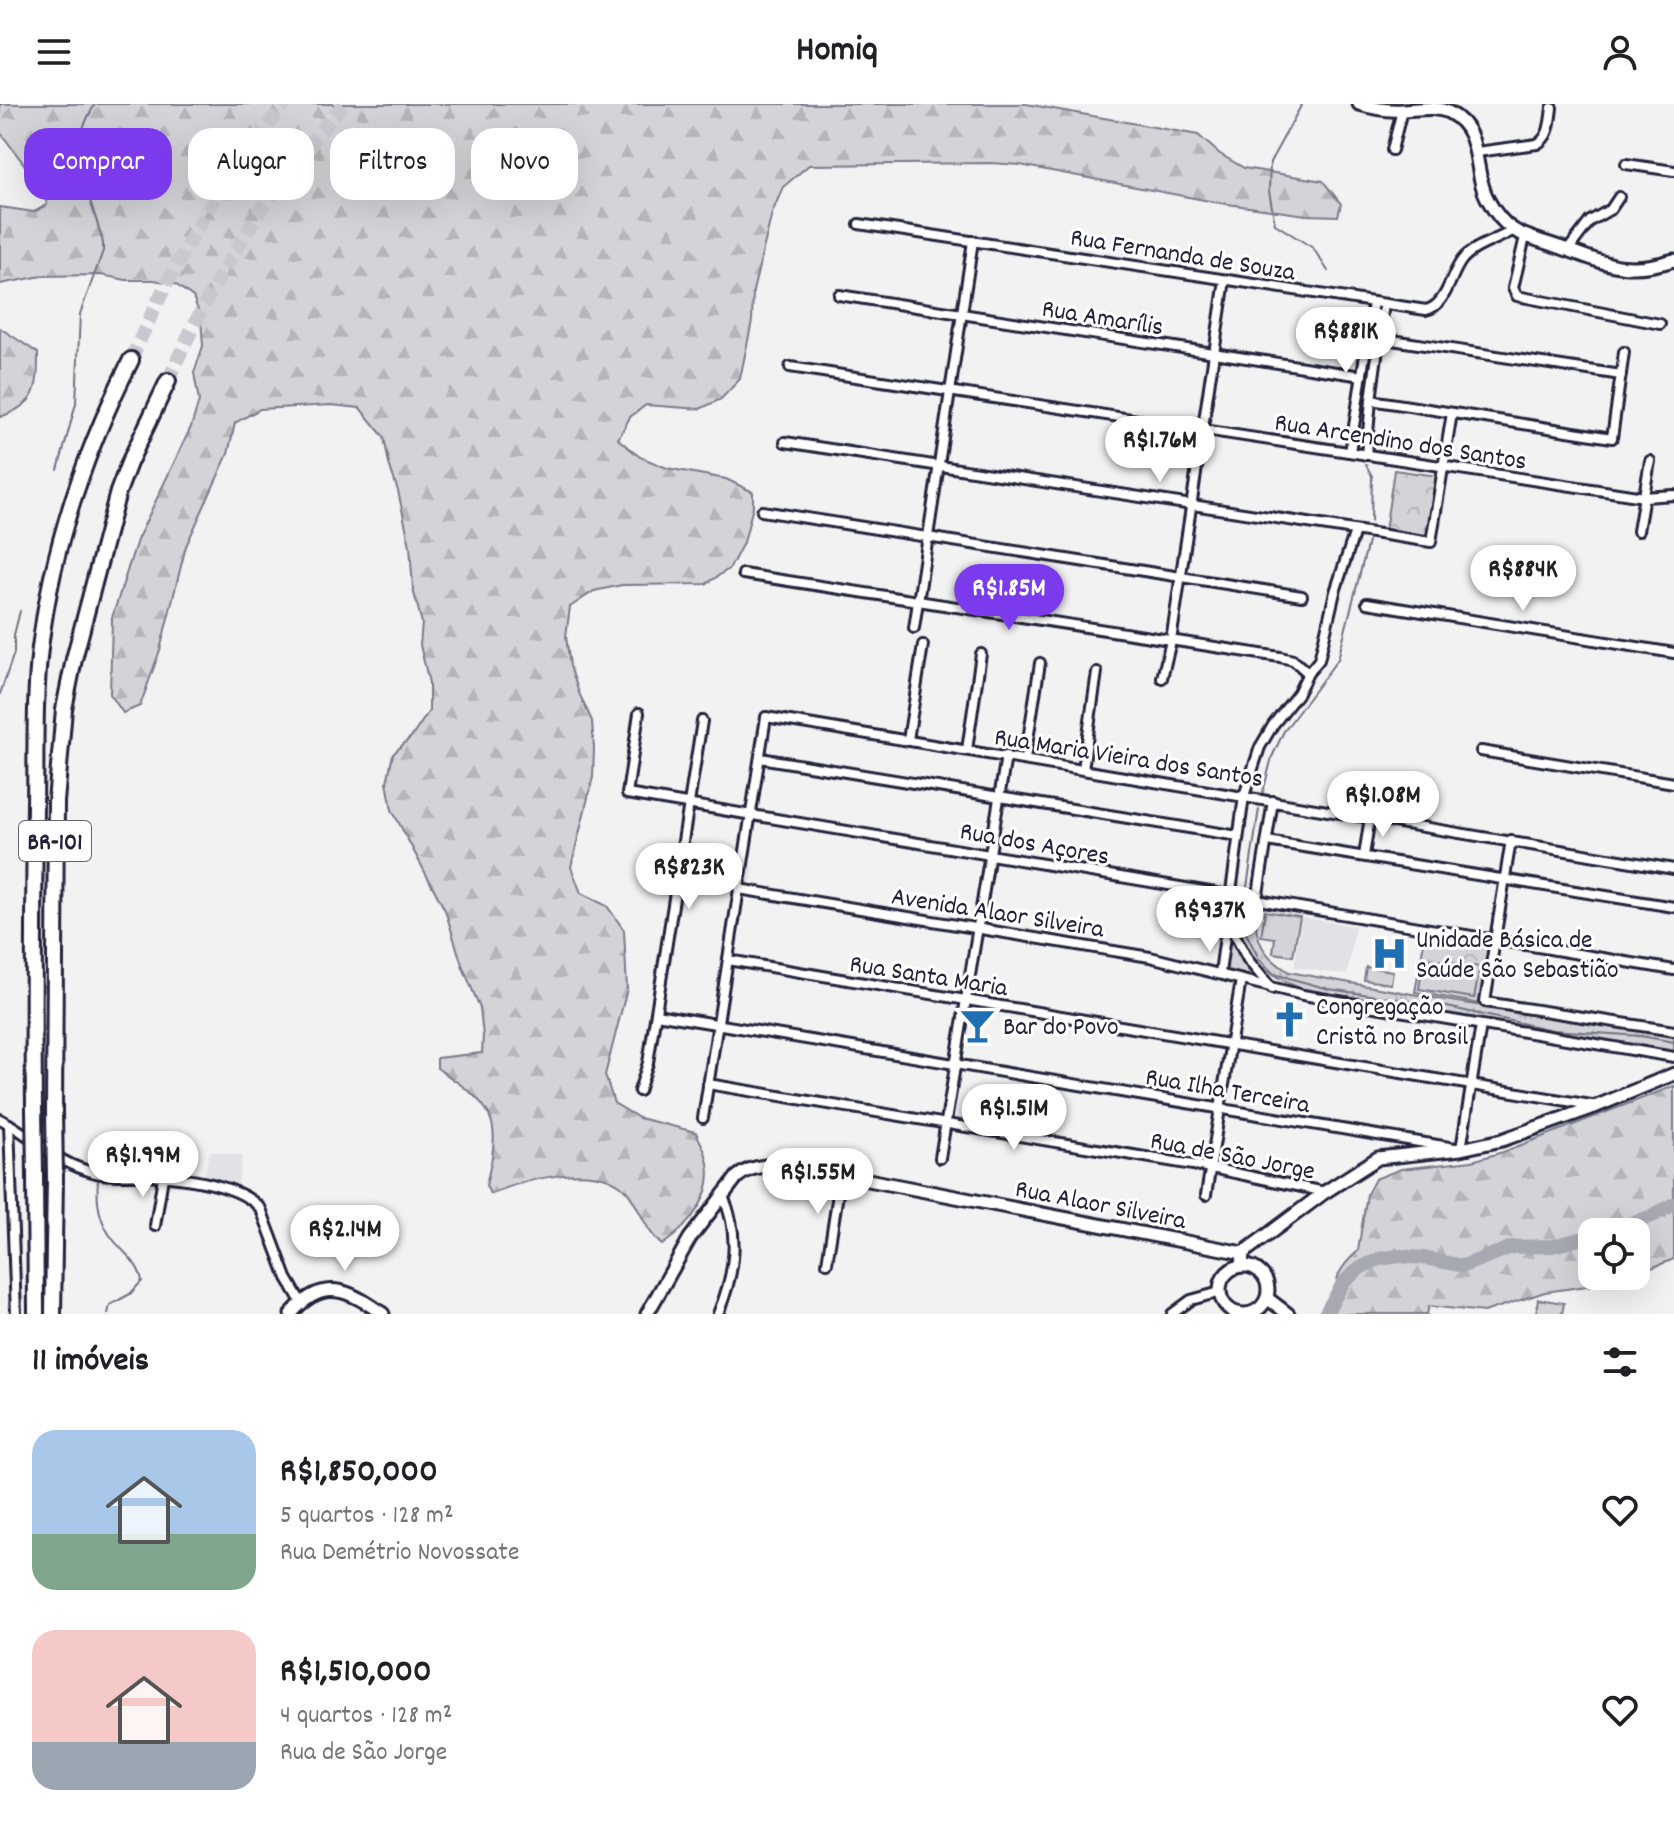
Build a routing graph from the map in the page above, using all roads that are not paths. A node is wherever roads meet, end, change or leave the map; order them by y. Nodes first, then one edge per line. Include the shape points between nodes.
1 (1359, 104) edge
2 (1552, 108) dead end
3 (1450, 109) edge
4 (1402, 110) junction
5 (1392, 150) dead end
6 (1477, 152) junction
7 (1626, 164) dead end
8 (1674, 171) edge
9 (1619, 197) dead end
10 (859, 224) dead end
11 (1512, 231) junction
12 (1525, 237) junction
13 (973, 241) junction
14 (1568, 250) junction
15 (1674, 260) edge
16 (1225, 280) junction
17 (839, 295) dead end
18 (1373, 302) junction
19 (1384, 304) junction
20 (962, 314) junction
21 (1660, 324) dead end
22 (1379, 338) junction
23 (1624, 352) dead end
24 (1214, 353) junction
25 (131, 360) tunnel mouth
26 (790, 367) dead end
27 (1621, 375) junction
28 (1362, 376) junction
29 (168, 381) tunnel mouth
30 (950, 391) junction
31 (1371, 400) junction
32 (1452, 413) junction
33 (1203, 430) junction
34 (785, 442) dead end
35 (1350, 452) junction
36 (1366, 455) junction
37 (1650, 461) dead end
38 (939, 466) junction
39 (1443, 467) junction
40 (1674, 495) edge
41 (1644, 497) junction
42 (1191, 506) junction
43 (762, 511) dead end
44 (1355, 531) junction
45 (1638, 531) dead end
46 (928, 537) junction
47 (743, 574) dead end
48 (1181, 577) junction
49 (1302, 596) dead end
50 (919, 601) junction
51 (1367, 603) dead end
52 (914, 628) dead end
53 (1171, 641) junction
54 (923, 645) dead end
55 (1674, 653) edge
56 (981, 654) dead end
57 (1040, 663) dead end
58 (1097, 672) dead end
59 (1308, 673) junction
60 (1162, 678) dead end
61 (639, 713) dead end
62 (702, 721) dead end
63 (908, 740) junction
64 (967, 750) junction
65 (1481, 751) dead end
66 (1006, 756) junction
67 (760, 758) junction
68 (1025, 759) junction
69 (1083, 769) junction
70 (1674, 783) edge
71 (1244, 796) junction
72 (999, 797) junction
73 (1273, 801) junction
74 (689, 804) junction
75 (751, 815) junction
76 (1370, 817) junction
77 (1238, 836) junction
78 (1511, 840) junction
79 (1267, 841) junction
80 (990, 855) junction
81 (1364, 856) junction
82 (1674, 869) edge
83 (1505, 879) junction
84 (739, 889) junction
85 (1230, 895) junction
86 (1257, 900) junction
87 (1674, 907) edge
88 (1227, 919) junction
89 (978, 928) junction
90 (1495, 940) junction
91 (728, 960) junction
92 (1674, 970) edge
93 (1220, 973) junction
94 (1241, 980) junction
95 (1272, 989) junction
96 (966, 1000) junction
97 (656, 1014) junction
98 (718, 1024) junction
99 (1481, 1025) junction
100 (1674, 1031) edge
101 (1231, 1044) junction
102 (1674, 1057) edge
103 (955, 1064) junction
104 (1674, 1074) edge
105 (708, 1084) junction
106 (1471, 1085) junction
107 (639, 1091) dead end
108 (1597, 1106) junction
109 (1220, 1108) junction
110 (703, 1118) dead end
111 (0, 1119) edge
112 (9, 1124) junction
113 (945, 1124) junction
114 (1461, 1149) junction
115 (940, 1158) dead end
116 (1211, 1168) junction
117 (841, 1175) junction
118 (163, 1177) junction
119 (10, 1191) junction
120 (1325, 1192) junction
121 (1206, 1195) dead end
122 (0, 1196) edge
123 (723, 1196) junction
124 (155, 1226) dead end
125 (1243, 1259) junction
126 (827, 1263) dead end
127 (1220, 1292) junction
128 (1267, 1298) junction
129 (301, 1302) junction
130 (16, 1314) edge
131 (36, 1314) edge
132 (53, 1314) edge
133 (291, 1314) edge
134 (383, 1314) edge
135 (647, 1314) edge
136 (718, 1314) edge
137 (1172, 1314) edge
138 (1288, 1314) edge

1 - 4 street
2 - 6 street via 1543,141
3 - 4 street
3 - 6 street
4 - 5 street
6 - 11 street via 1485,194
7 - 8 street
9 - 14 street via 1611,209 1590,221
10 - 13 street, Rua Fernanda de Souza
11 - 12 street
11 - 19 street, Rua Fernanda de Souza via 1465,256 1431,310
12 - 14 street
12 - 21 street via 1513,288 1517,296
13 - 16 street, Rua Fernanda de Souza
13 - 20 street
14 - 15 street via 1624,268
16 - 18 street, Rua Fernanda de Souza
16 - 24 street
17 - 20 street, Rua Amarílis
18 - 19 street, Rua Fernanda de Souza
18 - 28 street
19 - 22 street
20 - 24 street, Rua Amarílis
20 - 30 street
22 - 27 street
22 - 31 street
23 - 27 street
24 - 28 street, Rua Amarílis
24 - 33 street
25 - 131 highway, BR-101, bridge via 103,417 67,523 40,646 33,909
26 - 30 street, Rua Arcendino dos Santos
27 - 32 street via 1612,438
28 - 35 street
29 - 132 highway, BR-101, bridge via 118,492 64,709 56,802
30 - 33 street, Rua Arcendino dos Santos
30 - 38 street
31 - 32 street
31 - 36 street
32 - 39 street
33 - 35 street, Rua Arcendino dos Santos
33 - 42 street
34 - 38 street
35 - 36 street, Rua Arcendino dos Santos
36 - 39 street, Rua Arcendino dos Santos
37 - 41 street
38 - 42 street
38 - 46 street
39 - 41 street, Rua Arcendino dos Santos
39 - 44 street via 1431,542
40 - 41 street, Rua Arcendino dos Santos
41 - 45 street
42 - 44 street
42 - 48 street
43 - 46 street
44 - 59 street via 1319,660
46 - 48 street
46 - 50 street
47 - 50 street
48 - 49 street
48 - 53 street
50 - 52 street
50 - 53 street
51 - 55 street
53 - 59 street via 1293,660
53 - 60 street
54 - 63 street
56 - 64 street
57 - 68 street
58 - 69 street
59 - 71 street via 1260,747
61 - 74 street, Rua dos Açores via 627,794
62 - 74 street
63 - 64 street, Rua Maria Vieira dos Santos
63 - 67 street, Rua Maria Vieira dos Santos via 766,717
64 - 66 street, Rua Maria Vieira dos Santos
65 - 70 street
66 - 68 street, Rua Maria Vieira dos Santos
66 - 72 street
67 - 72 street
67 - 75 street
68 - 69 street, Rua Maria Vieira dos Santos
69 - 71 street, Rua Maria Vieira dos Santos
71 - 73 street, Rua Maria Vieira dos Santos
71 - 77 street
72 - 77 street
72 - 80 street
73 - 76 street, Rua Maria Vieira dos Santos
73 - 79 street
74 - 75 street, Rua dos Açores
74 - 97 street
75 - 80 street, Rua dos Açores
75 - 84 street
76 - 78 street, Rua Maria Vieira dos Santos
76 - 81 street
77 - 85 street
78 - 82 street, Rua Maria Vieira dos Santos
78 - 83 street
79 - 81 street
79 - 86 street
80 - 85 street, Rua dos Açores
80 - 89 street
81 - 83 street
83 - 87 street
83 - 90 street
84 - 89 street, Avenida Alaor Silveira
84 - 91 street
85 - 86 street, Rua dos Açores
85 - 88 street
86 - 90 street, Rua dos Açores
88 - 93 street
88 - 95 street via 1248,960
89 - 93 street, Avenida Alaor Silveira
89 - 96 street
90 - 92 street, Rua dos Açores
90 - 100 street via 1485,1002
91 - 96 street, Rua Santa Maria
91 - 98 street
93 - 94 street, Avenida Alaor Silveira
94 - 95 street, Avenida Alaor Silveira
94 - 101 street
95 - 99 street, Avenida Alaor Silveira
96 - 101 street, Rua Santa Maria
96 - 103 street
97 - 98 street, Rua Ilha Terceira
97 - 107 street
98 - 103 street, Rua Ilha Terceira
98 - 105 street
99 - 102 street, Avenida Alaor Silveira
99 - 106 street
101 - 106 street, Rua Santa Maria
101 - 109 street
103 - 109 street, Rua Ilha Terceira
103 - 113 street
104 - 108 street
105 - 110 street
105 - 113 street, Rua de São Jorge
106 - 108 street, Rua Santa Maria
106 - 114 street
108 - 114 street
109 - 114 street, Rua Ilha Terceira
109 - 116 street
111 - 112 street
112 - 118 street via 61,1161 82,1169 112,1176
112 - 119 street
113 - 115 street
113 - 116 street, Rua de São Jorge
114 - 120 street via 1378,1158
116 - 120 street, Rua de São Jorge
116 - 121 street
117 - 123 street, Rua Alaor Silveira via 761,1166 744,1172
117 - 125 street, Rua Alaor Silveira
117 - 126 street
118 - 124 street
118 - 129 street via 225,1187 253,1200
119 - 122 street
119 - 130 street
120 - 125 street
123 - 135 street, Rua Alaor Silveira via 690,1238
123 - 136 street via 734,1264
125 - 127 street via 1226,1274
125 - 128 street via 1263,1275
127 - 128 street via 1230,1309 1244,1314
127 - 137 street via 1191,1300
128 - 138 street
129 - 133 street
129 - 134 street via 321,1292 345,1290

